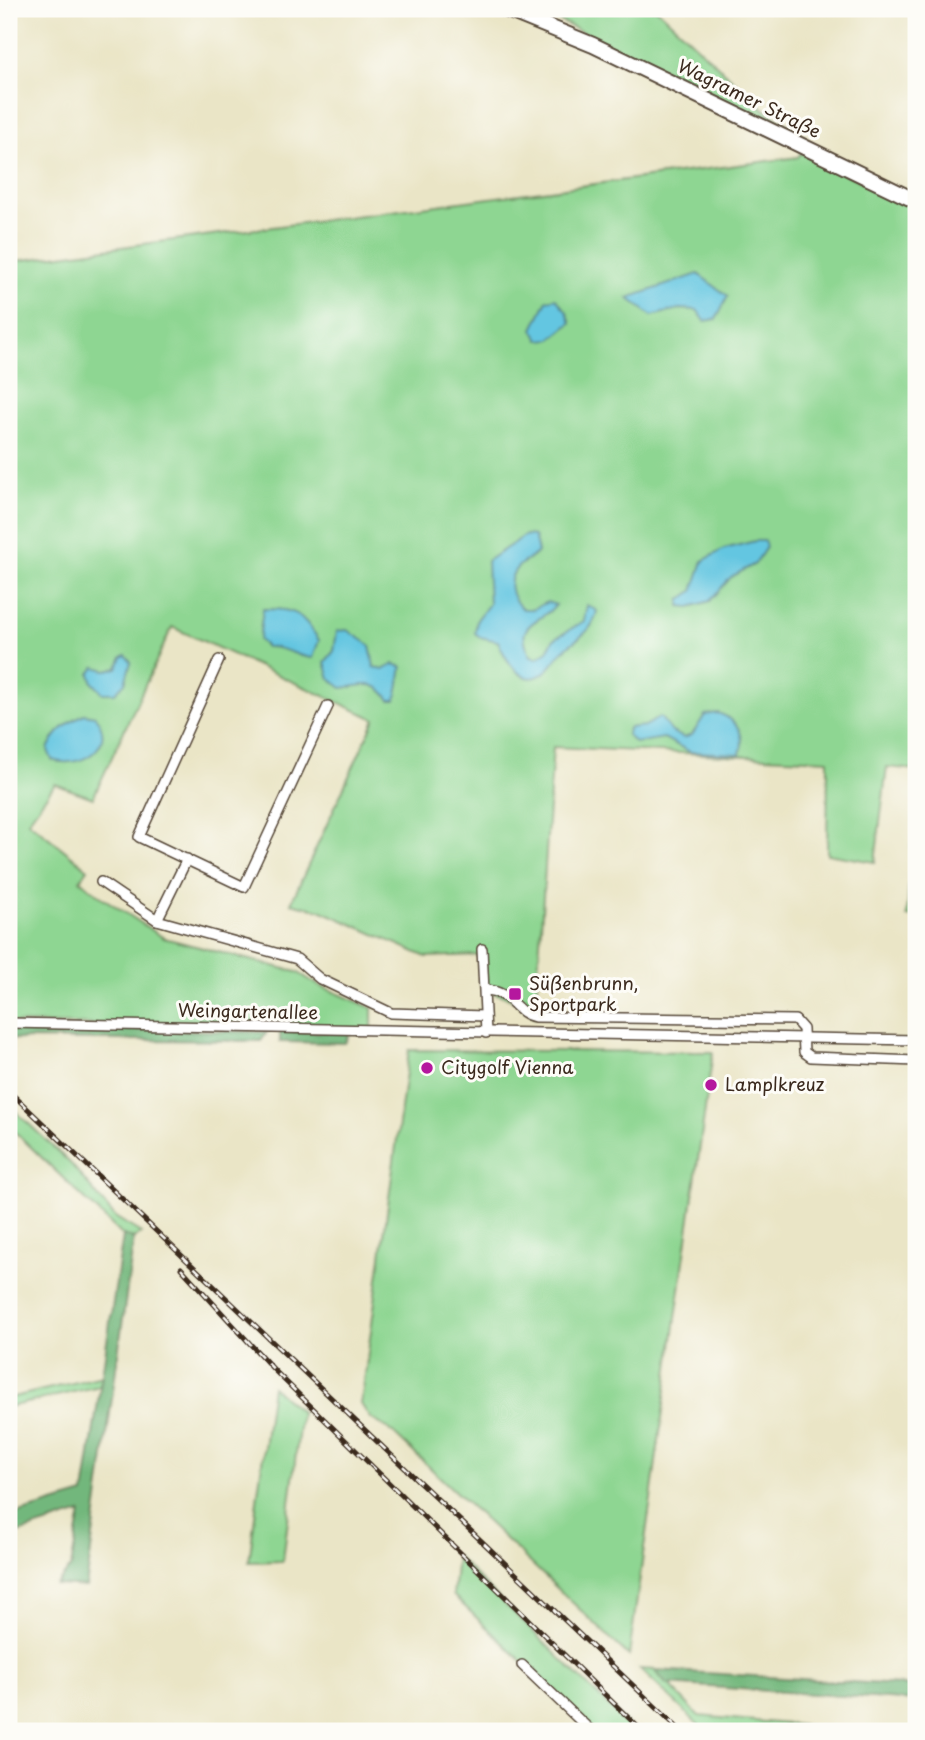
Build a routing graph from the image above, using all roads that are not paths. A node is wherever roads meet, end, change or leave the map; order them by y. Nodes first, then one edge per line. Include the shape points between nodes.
1 (505, 9) edge
2 (525, 9) edge
3 (564, 32) junction
4 (916, 201) edge
5 (219, 660) dead end
6 (328, 706) dead end
7 (187, 859) junction
8 (101, 882) dead end
9 (157, 920) junction
10 (482, 950) dead end
11 (485, 990) junction
12 (485, 1016) junction
13 (727, 1019) junction
14 (9, 1023) edge
15 (486, 1032) junction
16 (726, 1035) junction
17 (803, 1036) junction
18 (916, 1040) edge
19 (916, 1061) edge
20 (523, 1665) dead end
21 (592, 1731) edge

1 - 3 main road, Wagramer Straße
2 - 3 main road, Wagramer Straße
3 - 4 main road, Wagramer Straße
5 - 7 street via 139,837
6 - 7 street via 244,887
7 - 9 street
8 - 9 street, Weingartenallee
9 - 12 street, Weingartenallee via 297,959 320,979 391,1013
10 - 11 street
11 - 12 street
11 - 13 street via 507,995 521,1012 535,1017
12 - 15 street
13 - 16 street
13 - 17 street via 795,1020 802,1026
14 - 15 street, Weingartenallee
15 - 16 street, Weingartenallee
16 - 17 street, Weingartenallee
17 - 18 street, Weingartenallee
17 - 19 street via 804,1052 816,1058
20 - 21 street

